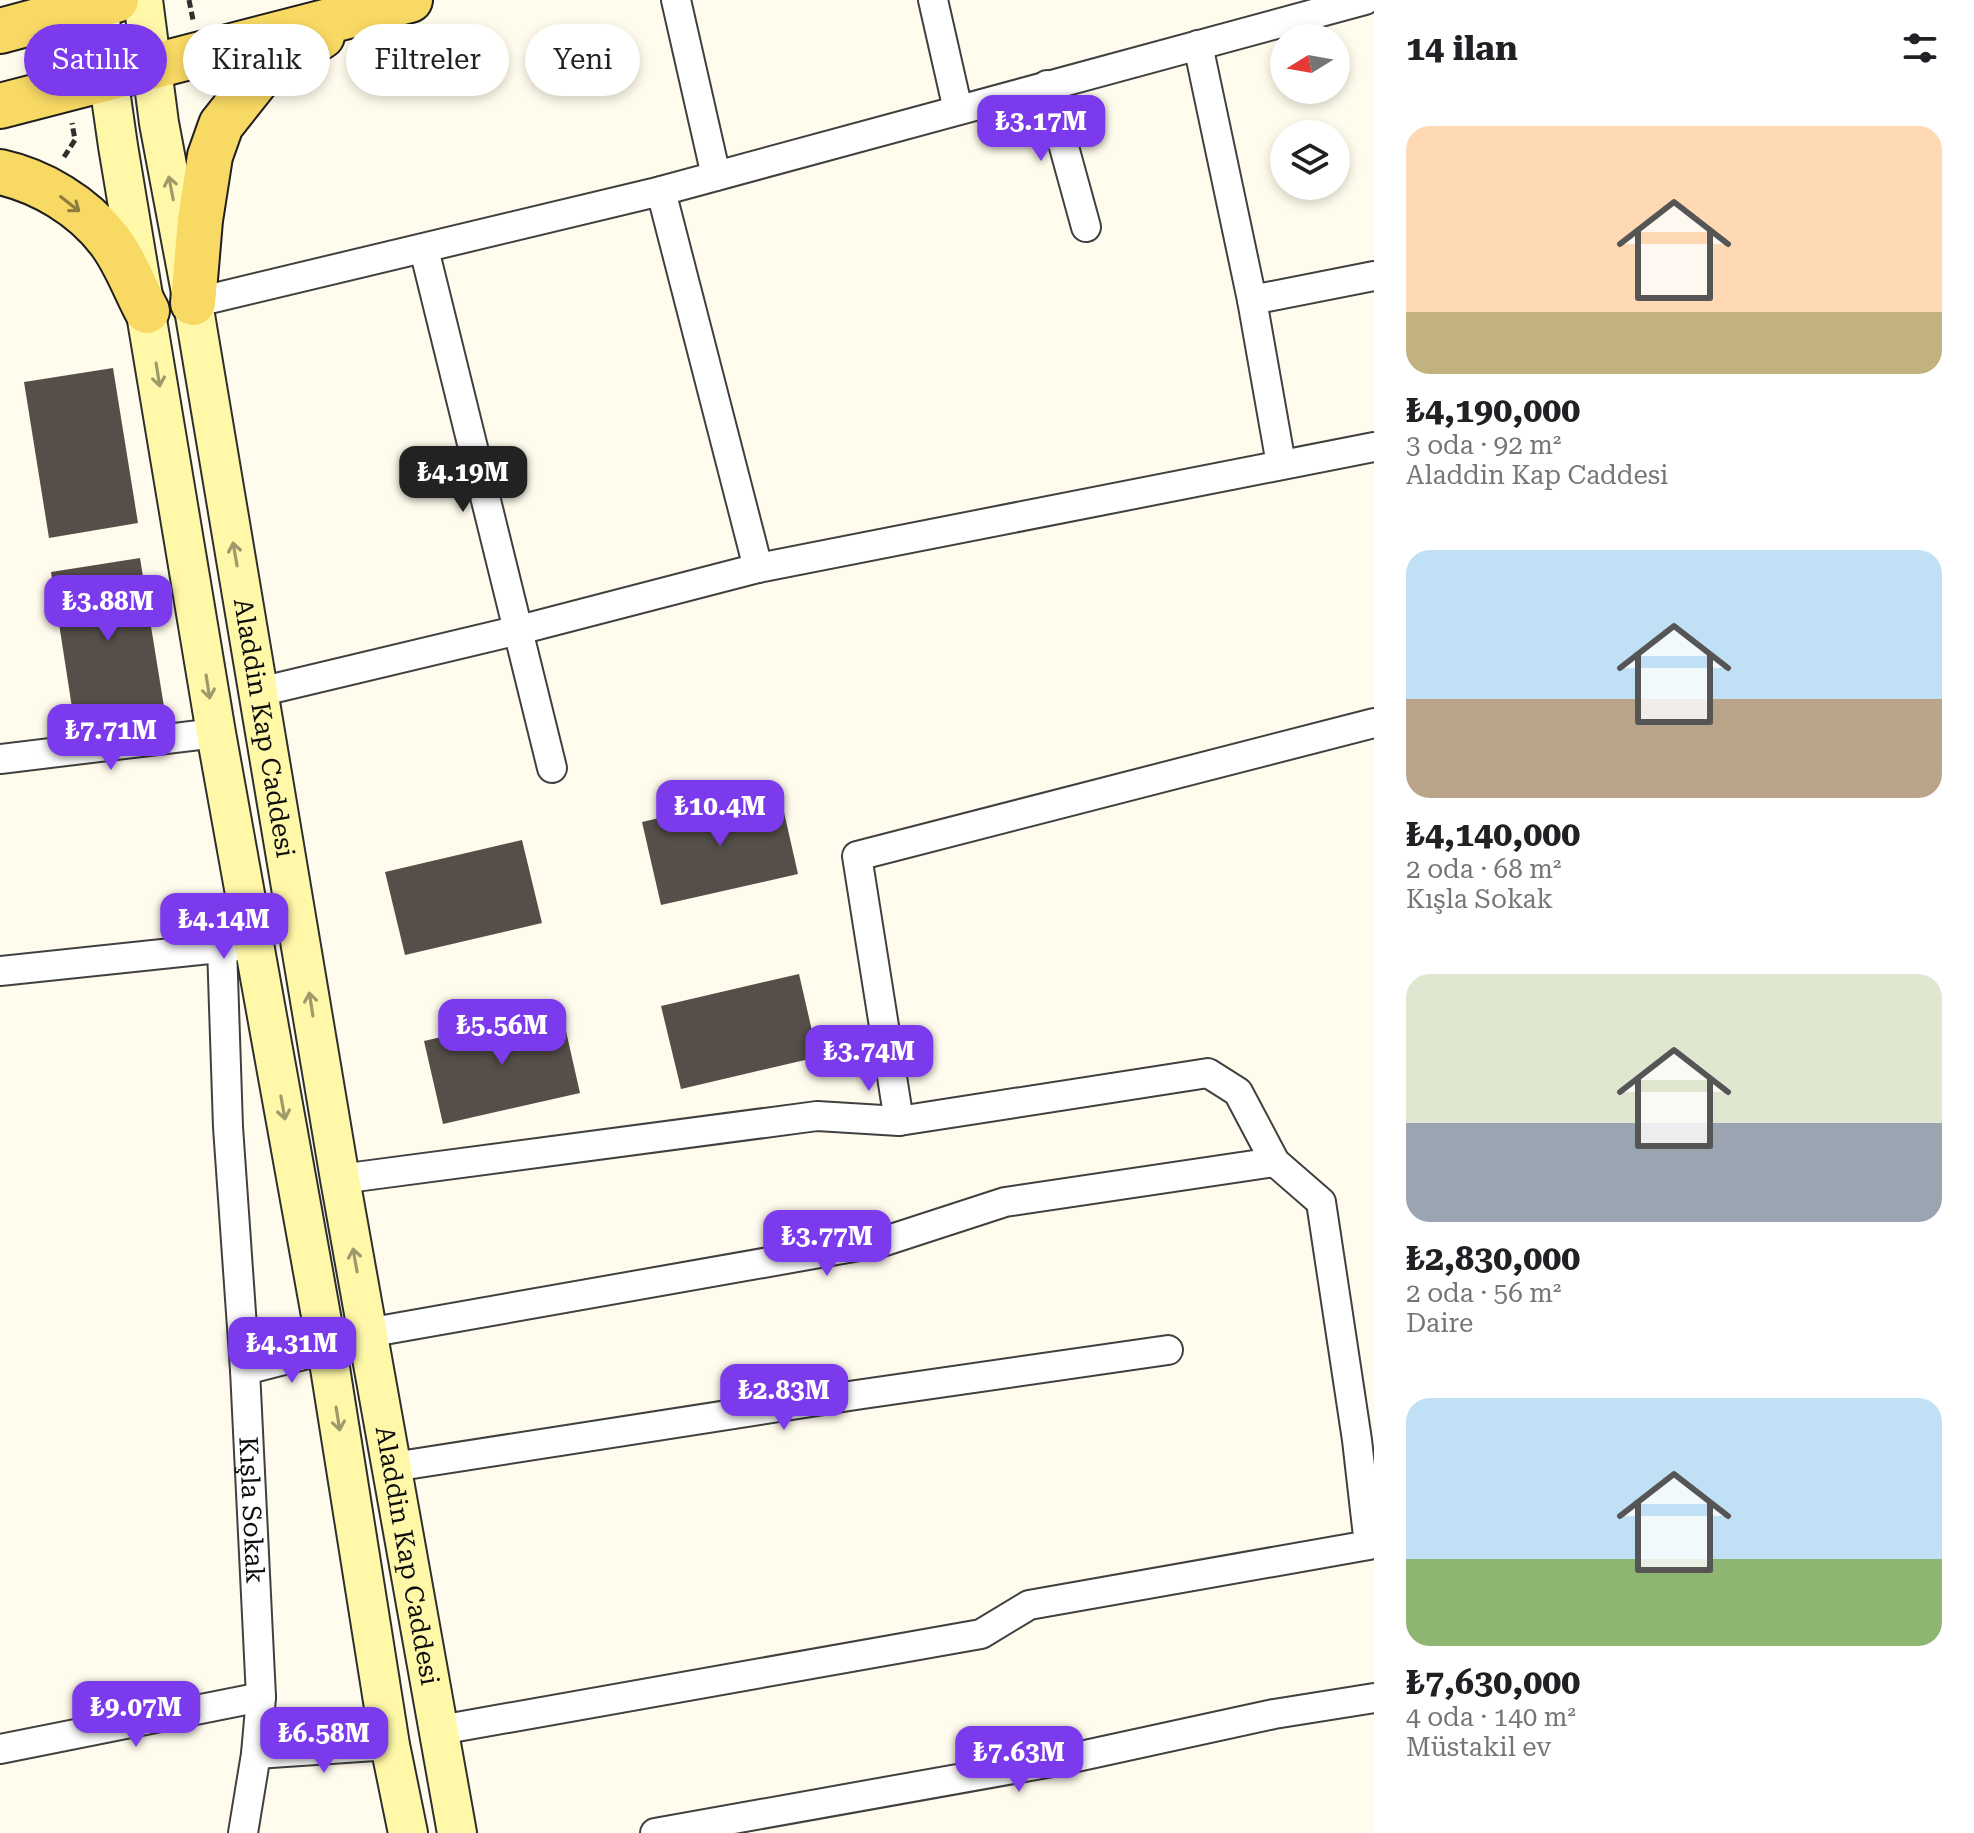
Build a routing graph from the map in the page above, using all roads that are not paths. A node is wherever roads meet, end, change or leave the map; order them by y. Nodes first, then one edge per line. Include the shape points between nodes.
1 (143, 0) edge
2 (410, 0) edge
3 (676, 0) edge
4 (933, 0) edge
5 (1365, 0) edge
6 (104, 1) edge
7 (365, 12) junction
8 (105, 24) edge
9 (146, 24) edge
10 (0, 31) edge
11 (1198, 45) junction
12 (167, 64) edge
13 (1047, 85) junction
14 (37, 96) edge
15 (111, 96) edge
16 (156, 96) edge
17 (0, 106) edge
18 (958, 110) junction
19 (0, 172) edge
20 (716, 176) junction
21 (661, 191) junction
22 (1086, 227) dead end
23 (424, 249) junction
24 (1374, 276) edge
25 (1252, 300) junction
26 (193, 303) junction
27 (147, 311) junction
28 (1374, 447) edge
29 (1281, 464) junction
30 (758, 568) junction
31 (519, 630) junction
32 (259, 692) junction
33 (1374, 723) edge
34 (216, 733) junction
35 (0, 759) edge
36 (552, 768) dead end
37 (237, 946) junction
38 (0, 971) edge
39 (899, 1121) junction
40 (1275, 1162) junction
41 (340, 1179) junction
42 (367, 1333) junction
43 (327, 1349) junction
44 (1168, 1350) dead end
45 (245, 1370) junction
46 (1365, 1439) edge
47 (393, 1467) junction
48 (261, 1697) junction
49 (1374, 1698) edge
50 (440, 1730) junction
51 (390, 1745) junction
52 (0, 1749) edge
53 (256, 1754) junction
54 (243, 1833) edge
55 (408, 1833) edge
56 (457, 1833) edge
57 (655, 1833) edge

1 - 9 street, Aladdin Kap Caddesi
2 - 7 main road
3 - 20 street
4 - 18 street
5 - 11 street
6 - 8 street, Aladdin Kap Caddesi
6 - 10 main road
7 - 12 main road
7 - 26 main road via 259,77 221,125 210,156
11 - 13 street
11 - 25 street
13 - 18 street
13 - 22 street
14 - 17 main road
15 - 27 street, Aladdin Kap Caddesi
26 -> 16 street, Aladdin Kap Caddesi
18 - 20 street
19 -> 27 main road via 25,178 68,201 109,240
20 - 21 street
21 - 23 street
21 - 30 street
23 - 26 street
23 - 31 street
24 - 25 street
25 - 29 street
32 -> 26 street, Aladdin Kap Caddesi
27 -> 34 street, Aladdin Kap Caddesi
28 - 29 street
29 - 30 street
30 - 31 street
31 - 32 street
31 - 36 street
41 -> 32 street, Aladdin Kap Caddesi
33 - 39 street via 857,856
34 - 35 street
34 - 37 street, Aladdin Kap Caddesi
37 - 38 street
37 -> 43 street, Aladdin Kap Caddesi
37 - 45 street, Kışla Sokak via 228,1127
39 - 40 street via 1208,1073 1238,1092
39 - 41 street via 817,1116
40 - 42 street via 1005,1202 882,1242
40 - 46 street via 1321,1202
42 -> 41 street, Aladdin Kap Caddesi
42 - 47 street, Aladdin Kap Caddesi
43 - 45 street
43 -> 51 street, Aladdin Kap Caddesi
44 - 47 street
45 - 48 street, Kışla Sokak
46 - 50 street via 1369,1545 1029,1605 981,1634
47 - 50 street, Aladdin Kap Caddesi
48 - 52 street
48 - 53 street, Kışla Sokak
49 - 57 street
50 - 56 street, Aladdin Kap Caddesi
51 - 53 street
51 - 55 street, Aladdin Kap Caddesi
53 - 54 street, Kışla Sokak

